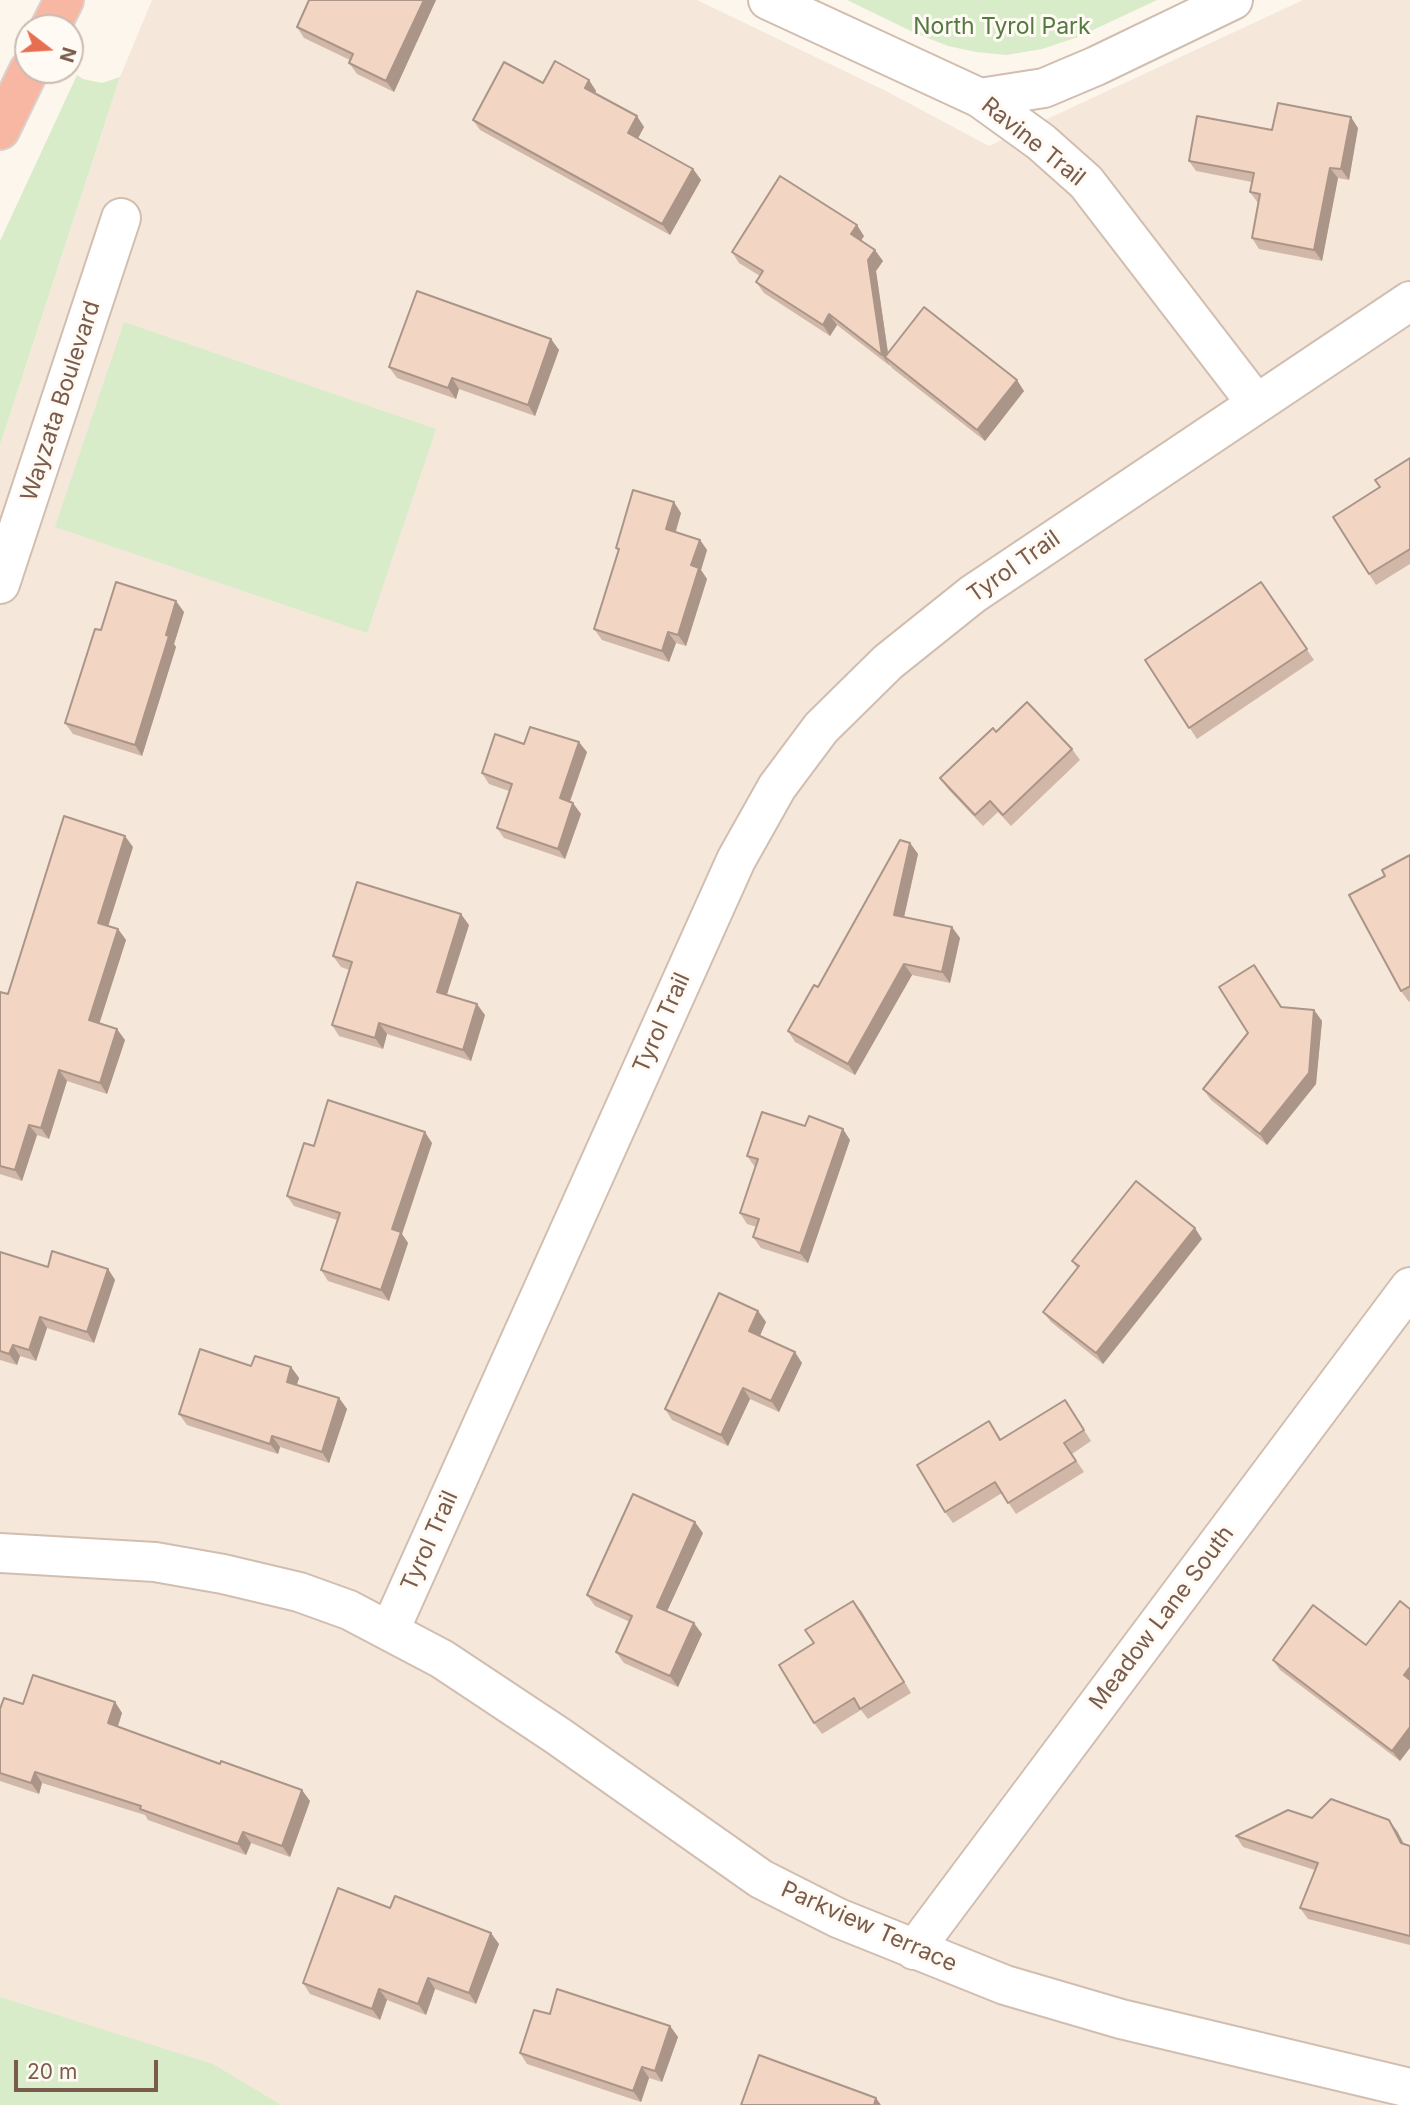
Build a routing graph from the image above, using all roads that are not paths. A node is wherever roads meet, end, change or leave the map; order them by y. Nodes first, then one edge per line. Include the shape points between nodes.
1 (768, 0) edge
2 (1233, 0) edge
3 (22, 84) edge
4 (980, 98) junction
5 (0, 130) edge
6 (121, 218) dead end
7 (1410, 301) edge
8 (1256, 403) junction
9 (0, 584) edge
10 (1410, 1287) edge
11 (0, 1553) edge
12 (390, 1630) junction
13 (914, 1950) junction
14 (1410, 2088) edge

1 - 4 street, Ravine Trail
2 - 4 street via 1044,88
3 - 5 highway
4 - 8 street, Ravine Trail via 1086,182
6 - 9 street, Wayzata Boulevard
7 - 8 street, Tyrol Trail
8 - 12 street, Tyrol Trail via 973,594 888,662 821,728 776,788 731,872
10 - 13 street, Meadow Lane South
11 - 12 street via 155,1562 223,1574 299,1592
12 - 13 street, Parkview Terrace via 558,1736 761,1879
13 - 14 street, Parkview Terrace via 1005,1985 1121,2019

